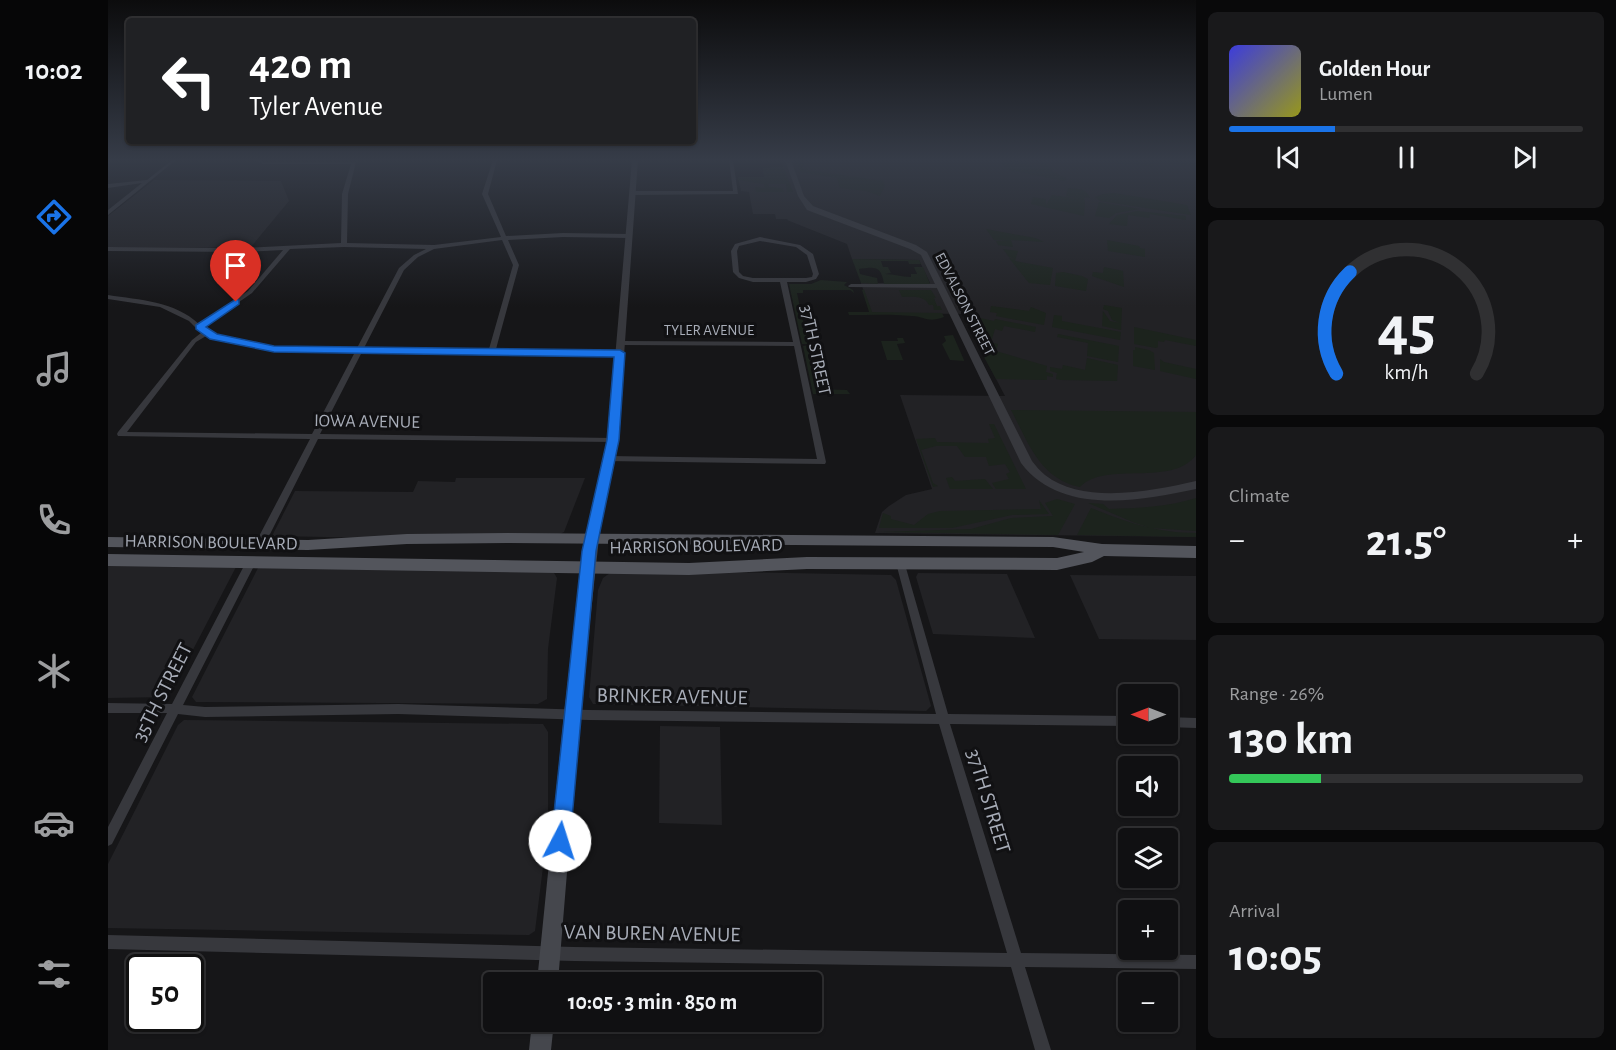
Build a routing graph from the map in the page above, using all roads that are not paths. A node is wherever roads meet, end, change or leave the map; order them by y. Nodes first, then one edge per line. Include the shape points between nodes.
1 (345, 209) edge
2 (492, 209) edge
3 (632, 209) edge
4 (815, 209) edge
5 (629, 236) junction
6 (505, 238) junction
7 (344, 245) junction
8 (434, 247) junction
9 (288, 248) junction
10 (108, 249) edge
11 (783, 280) junction
12 (851, 286) dead end
13 (941, 286) junction
14 (108, 297) edge
15 (202, 330) junction
16 (796, 344) junction
17 (621, 348) junction
18 (357, 351) junction
19 (492, 352) junction
20 (314, 437) junction
21 (613, 440) junction
22 (608, 459) junction
23 (1196, 485) edge
24 (591, 538) junction
25 (108, 542) edge
26 (260, 544) junction
27 (1102, 550) junction
28 (1196, 552) edge
29 (108, 560) edge
30 (251, 562) junction
31 (901, 563) junction
32 (588, 567) junction
33 (108, 708) edge
34 (175, 710) junction
35 (572, 714) junction
36 (943, 718) junction
37 (1118, 722) edge
38 (1178, 722) edge
39 (1196, 723) edge
40 (108, 840) edge
41 (108, 942) edge
42 (550, 953) junction
43 (1017, 959) junction
44 (1196, 962) edge
45 (548, 972) edge
46 (542, 1032) edge
47 (540, 1050) edge
48 (1043, 1050) edge

1 - 7 street
2 - 6 street
3 - 5 street
4 - 13 street, EDVALSON STREET via 919,250
5 - 6 street
5 - 17 street
6 - 8 street
6 - 19 street via 516,265
7 - 8 street
7 - 9 street
8 - 18 street via 400,269
9 - 10 street
9 - 15 street via 250,292
11 - 11 street via 741,277 736,272 737,245 760,239 798,246 810,254 814,278
11 - 16 street, 37TH STREET
12 - 13 street
13 - 23 street, EDVALSON STREET via 1026,463 1035,474 1076,494 1098,496
14 - 15 street, TYLER AVENUE via 162,305 192,320
15 - 18 street, TYLER AVENUE via 274,349
15 - 20 street, IOWA AVENUE via 121,434
16 - 17 street, TYLER AVENUE
16 - 22 street, 37TH STREET via 822,462
17 - 19 street, TYLER AVENUE
17 - 21 street
18 - 19 street, TYLER AVENUE
18 - 20 street
20 - 21 street, IOWA AVENUE
20 - 26 street
21 - 22 street
22 - 24 street
24 - 26 main road, HARRISON BOULEVARD
24 - 27 main road, HARRISON BOULEVARD via 1038,542
24 - 32 main road
25 - 26 main road, HARRISON BOULEVARD
27 - 28 main road, HARRISON BOULEVARD
27 - 31 main road, HARRISON BOULEVARD via 1057,564
29 - 30 main road, HARRISON BOULEVARD
30 - 32 main road, HARRISON BOULEVARD
30 - 34 street, 35TH STREET
31 - 32 main road, HARRISON BOULEVARD via 789,563 705,569
31 - 36 street, 37TH STREET
32 - 35 main road
33 - 34 street, BRINKER AVENUE
34 - 35 street, BRINKER AVENUE via 365,708
34 - 40 street, 35TH STREET
35 - 36 street, BRINKER AVENUE
35 - 42 main road
36 - 37 street, BRINKER AVENUE
36 - 43 street, 37TH STREET
38 - 39 street
41 - 42 street, VAN BUREN AVENUE
42 - 43 street, VAN BUREN AVENUE
42 - 45 main road
43 - 44 street, VAN BUREN AVENUE
43 - 48 street, 37TH STREET
46 - 47 main road

